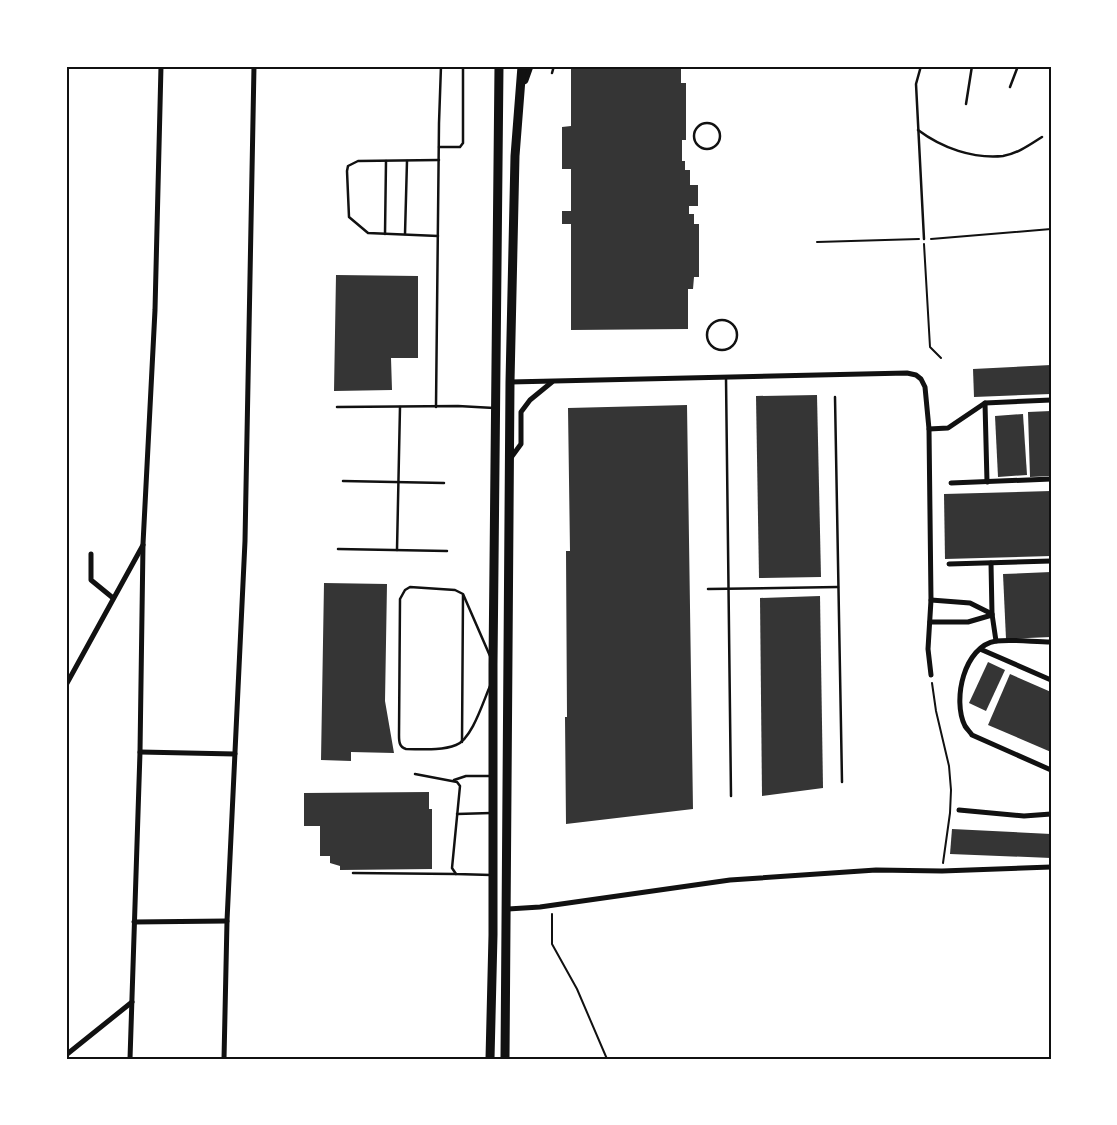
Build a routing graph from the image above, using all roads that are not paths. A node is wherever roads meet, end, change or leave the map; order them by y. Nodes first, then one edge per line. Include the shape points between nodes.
1 (161, 66) edge
2 (254, 66) edge
3 (441, 66) edge
4 (463, 66) edge
5 (499, 66) edge
6 (522, 66) edge
7 (529, 66) edge
8 (554, 66) edge
9 (921, 66) edge
10 (972, 66) edge
11 (1018, 66) edge
12 (552, 74) dead end
13 (521, 87) junction
14 (1010, 87) dead end
15 (966, 104) dead end
16 (718, 129) joint
17 (918, 130) junction
18 (1042, 137) dead end
19 (438, 147) junction
20 (438, 160) junction
21 (386, 161) junction
22 (407, 161) junction
23 (386, 234) junction
24 (405, 235) junction
25 (438, 236) junction
26 (924, 239) road end
27 (736, 329) joint
28 (726, 378) junction
29 (510, 382) junction
30 (552, 382) junction
31 (835, 396) dead end
32 (1051, 400) edge
33 (985, 403) junction
34 (337, 407) dead end
35 (400, 407) junction
36 (436, 407) junction
37 (495, 408) junction
38 (929, 429) junction
39 (509, 461) junction
40 (1051, 479) edge
41 (343, 481) dead end
42 (398, 481) junction
43 (987, 482) junction
44 (444, 483) dead end
45 (951, 483) dead end
46 (143, 544) junction
47 (338, 549) dead end
48 (398, 550) junction
49 (447, 551) dead end
50 (92, 554) dead end
51 (1051, 561) edge
52 (991, 563) junction
53 (949, 564) dead end
54 (838, 587) junction
55 (728, 588) junction
56 (708, 589) dead end
57 (463, 594) junction
58 (113, 598) junction
59 (931, 600) junction
60 (992, 614) junction
61 (930, 622) junction
62 (996, 642) junction
63 (1051, 642) edge
64 (980, 649) junction
65 (493, 664) junction
66 (931, 676) road end
67 (493, 678) junction
68 (1051, 680) edge
69 (66, 685) edge
70 (462, 742) junction
71 (140, 752) junction
72 (235, 754) junction
73 (1051, 770) edge
74 (415, 774) dead end
75 (493, 776) junction
76 (454, 780) junction
77 (842, 782) dead end
78 (731, 796) dead end
79 (959, 810) dead end
80 (493, 812) junction
81 (457, 814) junction
82 (1051, 814) edge
83 (1051, 867) edge
84 (353, 873) dead end
85 (456, 874) junction
86 (493, 876) junction
87 (505, 910) junction
88 (227, 921) junction
89 (134, 922) junction
90 (132, 1002) junction
91 (66, 1055) edge
92 (130, 1059) edge
93 (224, 1059) edge
94 (490, 1059) edge
95 (505, 1059) edge

1 - 46 street via 155,310
2 - 72 street via 245,541
3 - 19 lane
4 - 19 lane via 463,143 456,148
5 - 37 highway
6 - 13 highway
7 - 13 highway
8 - 12 lane
9 - 17 lane via 916,84
10 - 15 lane
11 - 14 lane
13 - 29 highway via 515,156
16 - 16 lane via 711,124 699,126 694,134 695,142 702,148 715,146 720,136
17 - 18 lane via 947,147 983,155 1005,156
17 - 26 lane
19 - 20 lane
20 - 22 lane
20 - 25 lane
21 - 22 lane
21 - 23 lane
21 - 23 lane via 352,163 347,171 348,217 366,232
22 - 24 lane
23 - 24 lane
24 - 25 lane
25 - 36 lane
27 - 27 lane via 725,320 715,322 708,329 710,344 723,350 732,347 737,339
28 - 30 street
28 - 38 street via 916,375 925,387
28 - 55 lane
29 - 30 street
29 - 39 highway
30 - 39 street via 521,412 521,444
31 - 54 lane
32 - 33 street
33 - 38 street via 948,428
33 - 43 street
34 - 35 lane
35 - 36 lane
35 - 42 lane
36 - 37 lane
37 - 65 highway
38 - 59 street
39 - 87 highway
40 - 43 street
41 - 42 lane
42 - 44 lane
42 - 48 lane
43 - 45 street
46 - 58 street
46 - 71 street
47 - 48 lane
48 - 49 lane
50 - 58 street via 91,580
51 - 52 street
52 - 53 street
52 - 60 street
54 - 55 lane
54 - 77 lane
55 - 56 lane
55 - 78 lane
57 - 65 lane
57 - 70 lane
57 - 70 lane via 455,590 410,587 402,594 399,726 402,748 445,748
58 - 69 street
59 - 60 street via 970,603
59 - 61 street
60 - 61 street via 968,622
60 - 62 street
61 - 66 street
62 - 63 street
62 - 64 street
64 - 68 street
64 - 73 street via 970,661 961,683 960,699 965,725 972,735
65 - 67 highway
67 - 70 lane via 467,738
67 - 75 highway
71 - 72 street
71 - 89 street
72 - 88 street
74 - 76 lane
75 - 76 lane via 466,776
75 - 80 highway
76 - 81 lane via 460,786
79 - 82 street via 1024,816
80 - 81 lane
80 - 86 highway
81 - 85 lane via 452,868
83 - 87 street via 876,870 730,880
84 - 85 lane
85 - 86 lane
86 - 94 highway
87 - 95 highway
88 - 89 street
88 - 93 street
89 - 90 street
90 - 91 street
90 - 92 street

